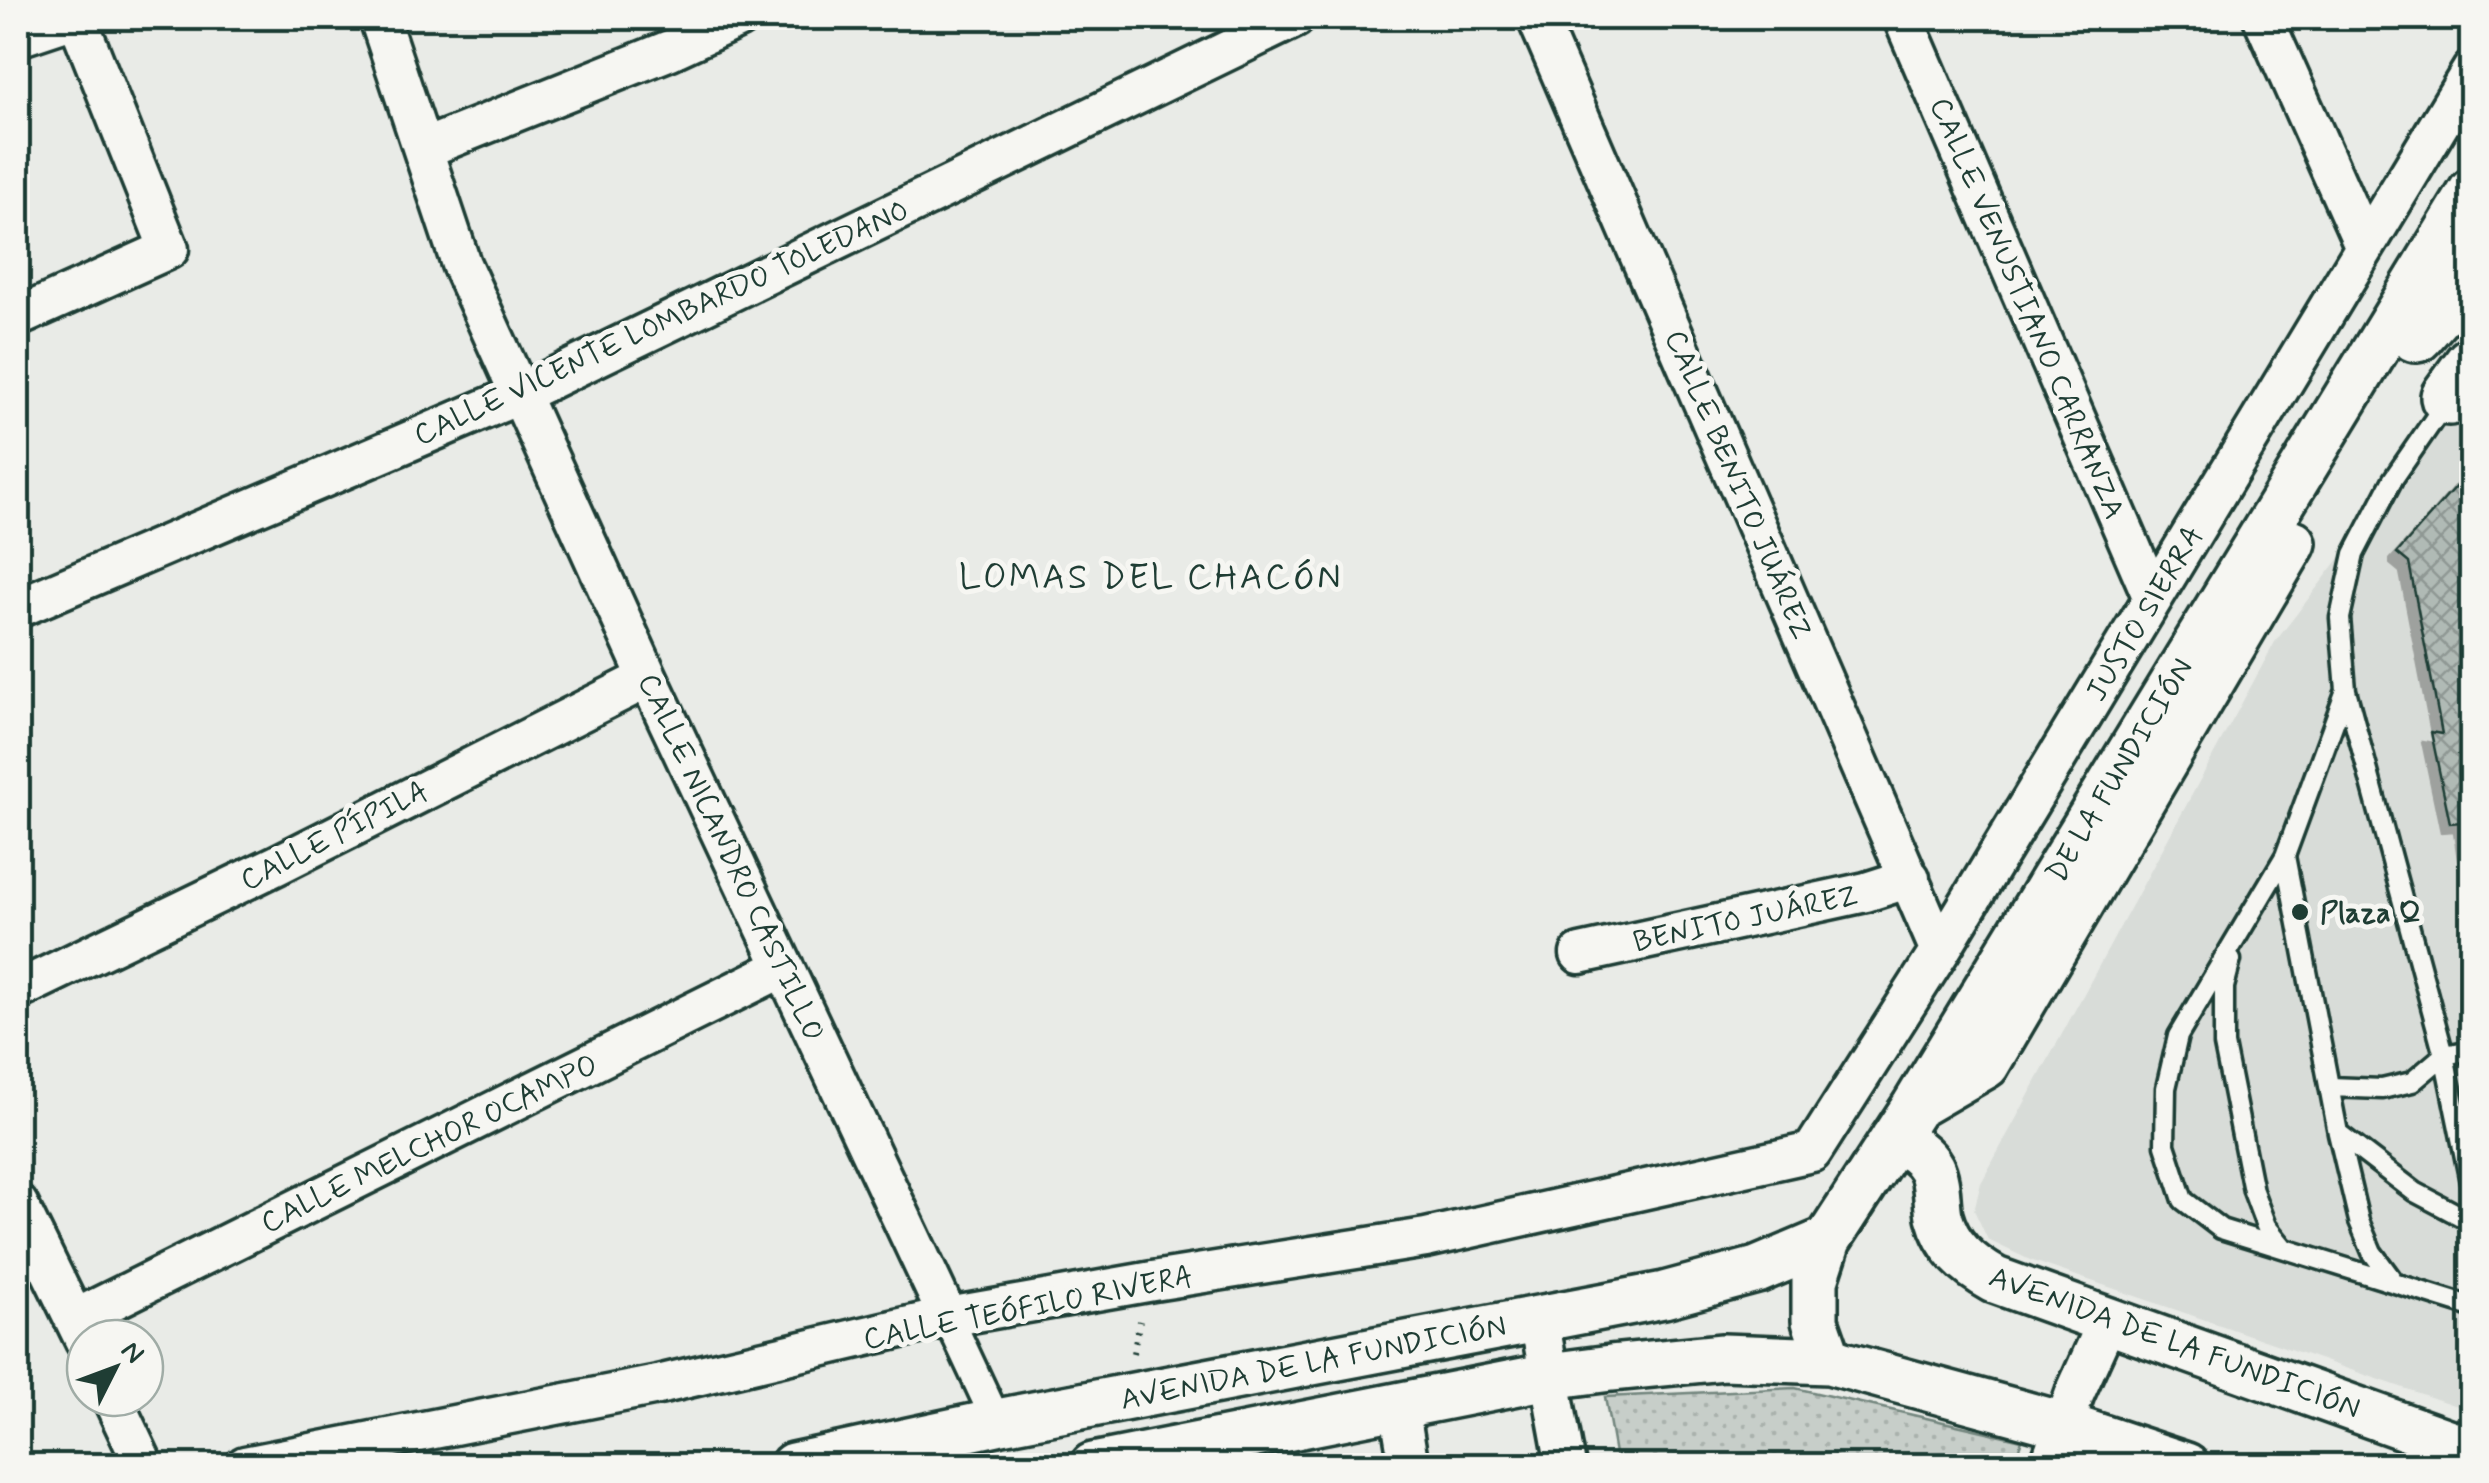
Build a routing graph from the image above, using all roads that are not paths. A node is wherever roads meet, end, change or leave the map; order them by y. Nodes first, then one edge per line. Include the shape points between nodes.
1 (76, 18) edge
2 (379, 18) edge
3 (739, 18) edge
4 (1295, 18) edge
5 (1536, 18) edge
6 (1903, 18) edge
7 (2263, 18) edge
8 (665, 34) edge
9 (18, 36) edge
10 (2472, 70) edge
11 (423, 149) junction
12 (2472, 191) edge
13 (2365, 247) junction
14 (2472, 269) edge
15 (18, 317) edge
16 (2416, 334) joint
17 (2460, 381) edge
18 (518, 395) junction
19 (2153, 598) junction
20 (18, 608) edge
21 (648, 678) junction
22 (2346, 690) junction
23 (2285, 856) junction
24 (1910, 878) junction
25 (2235, 941) junction
26 (1940, 951) junction
27 (1580, 954) dead end
28 (784, 967) junction
29 (18, 990) edge
30 (2472, 1050) edge
31 (2444, 1056) junction
32 (2330, 1088) junction
33 (1904, 1122) junction
34 (2338, 1133) junction
35 (1812, 1152) joint
36 (2472, 1192) edge
37 (18, 1204) edge
38 (2472, 1222) edge
39 (1828, 1240) junction
40 (2284, 1248) junction
41 (2394, 1282) junction
42 (2472, 1307) edge
43 (948, 1317) junction
44 (74, 1318) edge
45 (103, 1318) edge
46 (1539, 1319) junction
47 (2108, 1320) junction
48 (1829, 1362) junction
49 (1549, 1376) junction
50 (1399, 1406) junction
51 (121, 1418) edge
52 (998, 1422) junction
53 (2056, 1445) edge
54 (2472, 1451) edge
55 (1121, 1463) edge
56 (144, 1466) edge
57 (245, 1466) edge
58 (792, 1466) edge
59 (1410, 1466) edge
60 (1566, 1466) edge
61 (2186, 1466) edge

1 - 9 street
1 - 15 street via 169,249
2 - 11 street, CALLE NICANDRO CASTILLO
3 - 8 street
4 - 18 street, CALLE VICENTE LOMBARDO TOLEDANO
5 - 24 street, CALLE BENITO JUÁREZ
6 - 19 street, CALLE VENUSTIANO CARRANZA
7 - 13 street
8 - 11 street
10 - 13 street, JUSTO SIERRA
11 - 18 street, CALLE NICANDRO CASTILLO via 461,264
12 - 33 street, DE LA FUNDICIÓN
13 - 19 street, JUSTO SIERRA
14 - 16 main road
16 - 33 street via 1986,1065
17 - 22 lane via 2393,478 2354,554 2340,618
18 - 20 street, CALLE VICENTE LOMBARDO TOLEDANO
18 - 21 street, CALLE NICANDRO CASTILLO
19 - 26 street, JUSTO SIERRA
21 - 28 street, CALLE NICANDRO CASTILLO
21 - 29 street, CALLE PÍPILA
22 - 23 lane
22 - 31 lane
23 - 25 lane
23 - 32 lane
24 - 26 street, CALLE BENITO JUÁREZ
24 - 27 street, BENITO JUÁREZ
25 - 40 lane via 2224,987 2224,1045 2253,1190 2266,1226
25 - 40 lane via 2178,1036 2166,1088 2165,1145 2183,1200 2221,1229
26 - 35 street, JUSTO SIERRA
28 - 43 street, CALLE NICANDRO CASTILLO
28 - 45 street, CALLE MELCHOR OCAMPO
30 - 31 lane
31 - 32 lane via 2412,1082
31 - 36 lane
32 - 34 lane
33 - 39 street, DE LA FUNDICIÓN
33 - 47 street, AVENIDA DE LA FUNDICIÓN via 1932,1169 1950,1242 1970,1266
34 - 38 lane via 2415,1192
34 - 41 lane via 2360,1221
35 - 43 street, CALLE TEÓFILO RIVERA via 1426,1238
37 - 44 street
39 - 46 street, AVENIDA DE LA FUNDICIÓN via 1758,1270
39 - 48 street, DE LA FUNDICIÓN via 1815,1280 1815,1321
40 - 41 lane
41 - 42 lane
43 - 52 street
43 - 57 street, CALLE TEÓFILO RIVERA via 658,1384
46 - 49 street
46 - 52 street, AVENIDA DE LA FUNDICIÓN
47 - 53 street
47 - 54 street, AVENIDA DE LA FUNDICIÓN
48 - 49 street, AVENIDA DE LA FUNDICIÓN via 1723,1357
48 - 53 street, AVENIDA DE LA FUNDICIÓN
49 - 50 street, AVENIDA DE LA FUNDICIÓN
49 - 60 street
50 - 55 street, AVENIDA DE LA FUNDICIÓN
50 - 59 street
51 - 56 street
52 - 58 street, AVENIDA DE LA FUNDICIÓN
53 - 61 street, AVENIDA DE LA FUNDICIÓN

